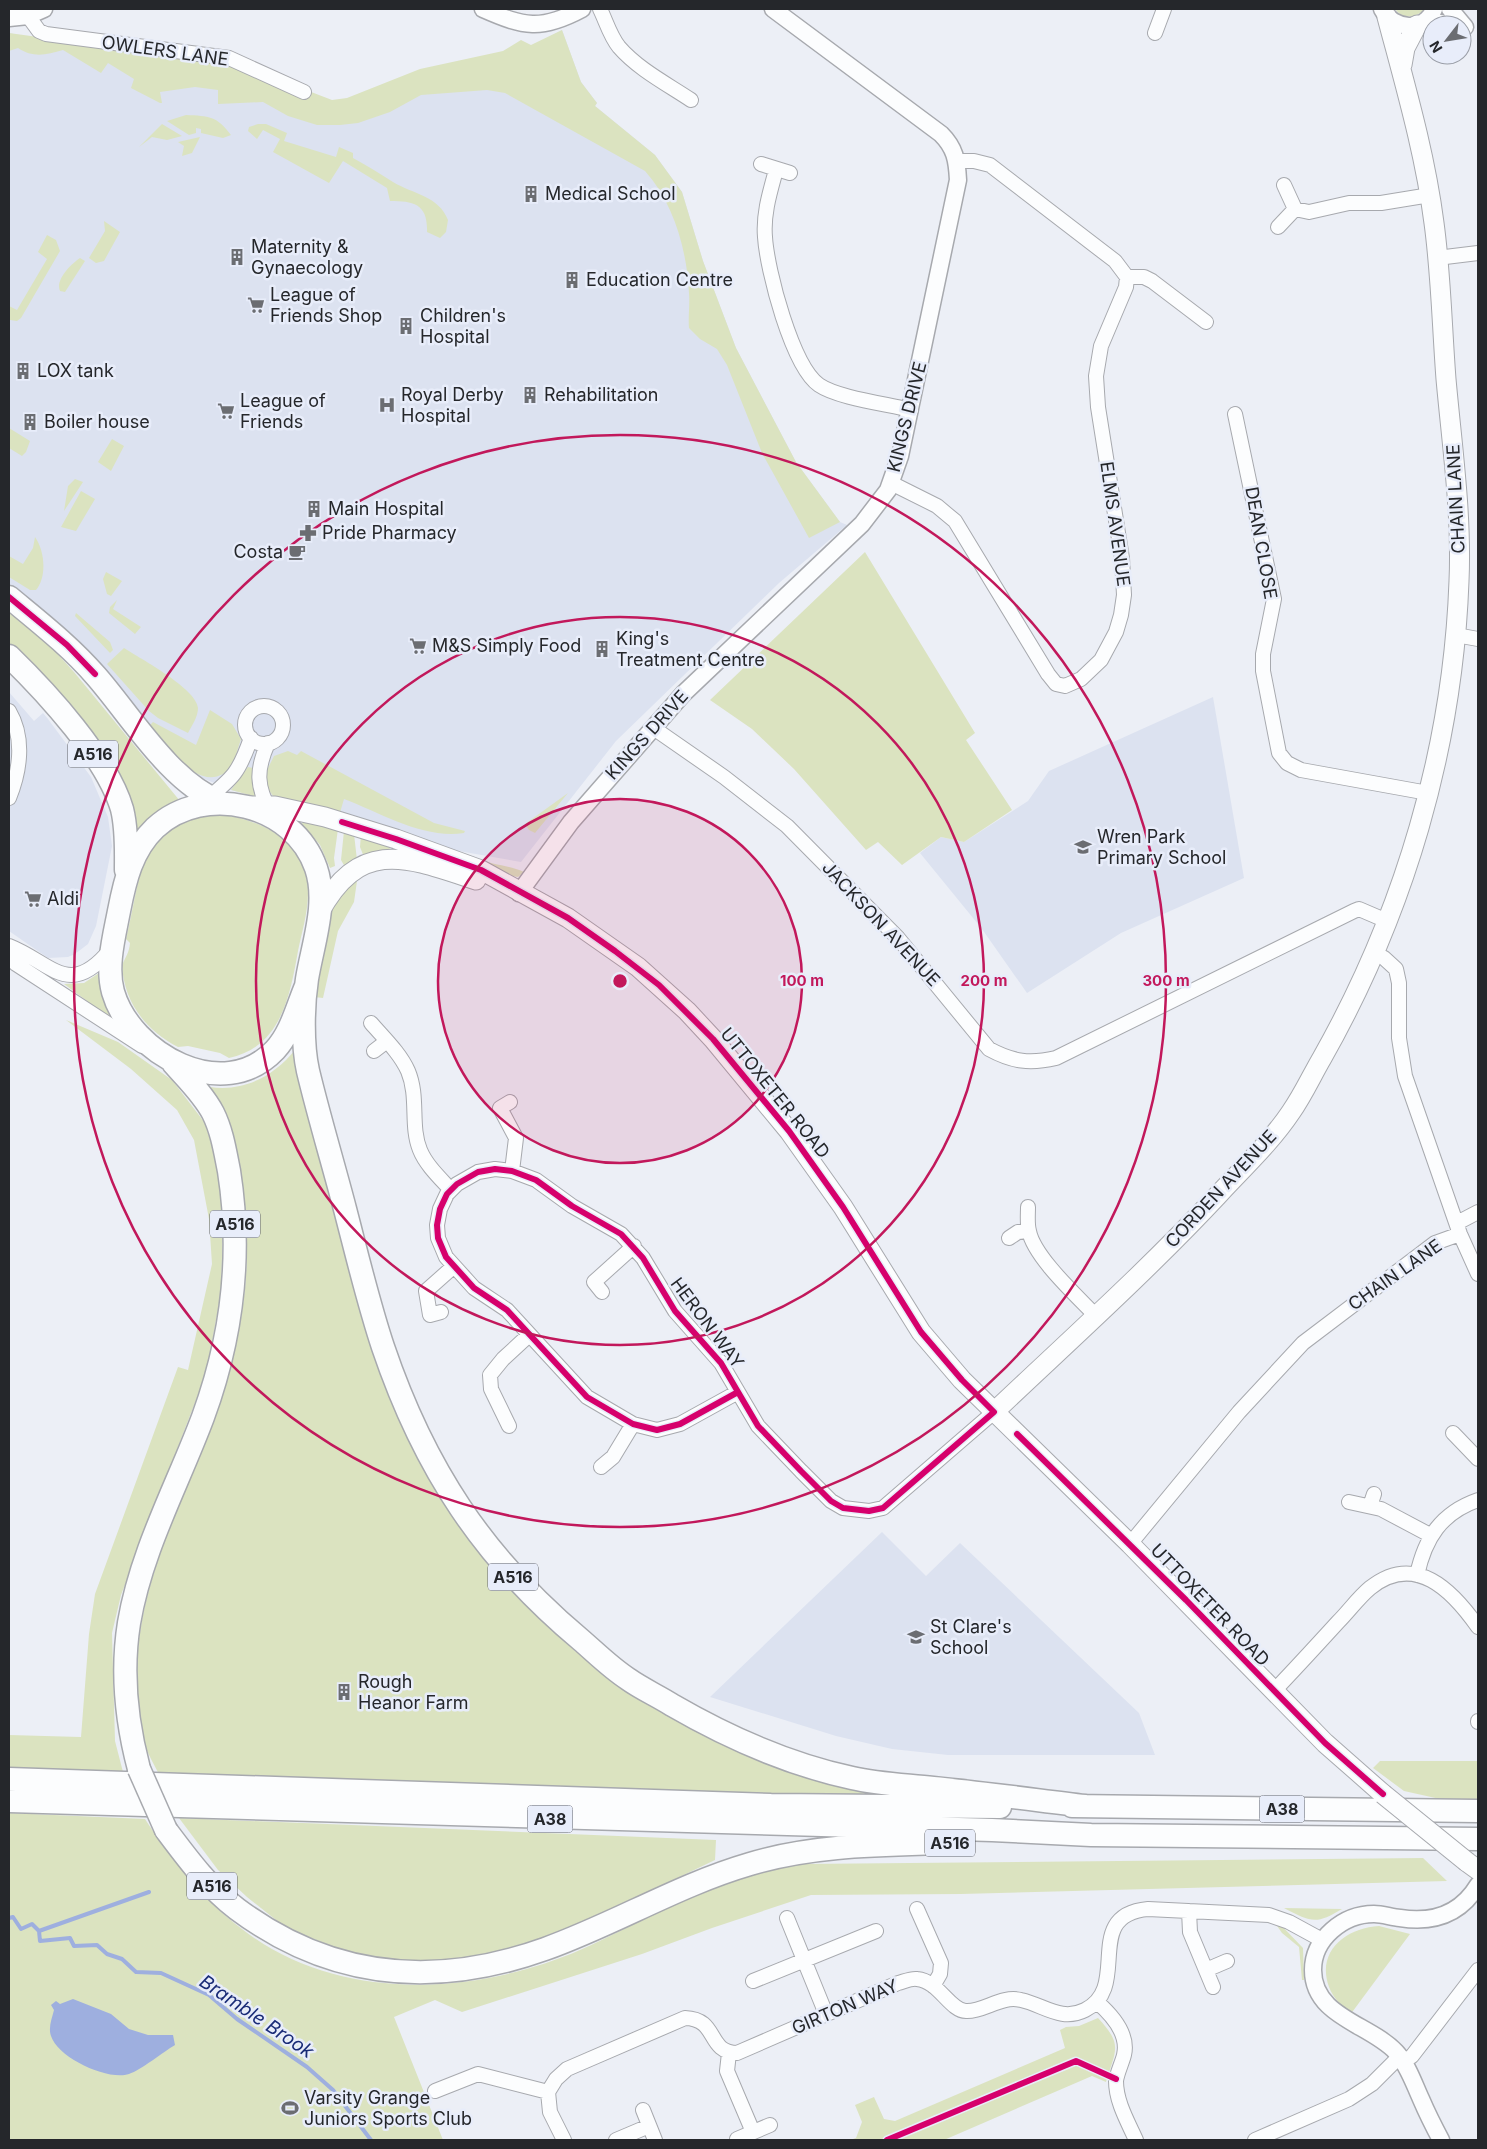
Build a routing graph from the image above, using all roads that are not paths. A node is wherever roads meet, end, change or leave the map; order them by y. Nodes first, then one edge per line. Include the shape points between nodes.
1 (44, 9) edge
2 (483, 9) edge
3 (582, 9) edge
4 (600, 9) edge
5 (773, 9) edge
6 (1164, 9) edge
7 (1385, 13) edge
8 (28, 16) junction
9 (9, 18) edge
10 (1422, 19) edge
11 (1422, 22) edge
12 (1155, 33) dead end
13 (1402, 72) junction
14 (304, 92) dead end
15 (691, 100) dead end
16 (957, 161) junction
17 (761, 164) dead end
18 (776, 170) junction
19 (790, 173) dead end
20 (1284, 185) dead end
21 (1430, 195) junction
22 (1295, 209) junction
23 (1278, 227) dead end
24 (1478, 253) edge
25 (1437, 258) junction
26 (1127, 278) junction
27 (1206, 322) dead end
28 (911, 410) junction
29 (1235, 414) dead end
30 (891, 482) junction
31 (9, 597) edge
32 (1456, 635) junction
33 (1478, 639) edge
34 (9, 656) edge
35 (9, 711) edge
36 (652, 727) junction
37 (251, 738) junction
38 (268, 743) junction
39 (1428, 793) junction
40 (9, 798) edge
41 (210, 801) junction
42 (270, 812) junction
43 (126, 876) junction
44 (519, 892) junction
45 (319, 913) junction
46 (1387, 921) junction
47 (9, 946) edge
48 (113, 946) junction
49 (1374, 954) junction
50 (9, 956) edge
51 (306, 986) junction
52 (371, 1023) dead end
53 (386, 1041) junction
54 (374, 1052) dead end
55 (163, 1056) junction
56 (510, 1102) dead end
57 (512, 1171) junction
58 (451, 1190) junction
59 (1028, 1207) dead end
60 (1478, 1212) edge
61 (1458, 1229) junction
62 (1028, 1230) junction
63 (1009, 1238) dead end
64 (634, 1246) junction
65 (453, 1267) junction
66 (1478, 1274) edge
67 (602, 1292) dead end
68 (441, 1312) dead end
69 (1096, 1316) junction
70 (529, 1335) junction
71 (738, 1392) junction
72 (994, 1412) junction
73 (633, 1424) junction
74 (509, 1426) dead end
75 (1453, 1432) dead end
76 (1478, 1459) edge
77 (601, 1467) dead end
78 (1478, 1500) edge
79 (1349, 1502) dead end
80 (1430, 1535) junction
81 (1130, 1544) junction
82 (1417, 1575) junction
83 (1478, 1627) edge
84 (1273, 1692) junction
85 (9, 1779) edge
86 (9, 1801) edge
87 (1085, 1806) junction
88 (1478, 1811) edge
89 (1091, 1835) junction
90 (1478, 1839) edge
91 (1473, 1866) edge
92 (1478, 1886) edge
93 (917, 1909) dead end
94 (1189, 1912) junction
95 (786, 1918) dead end
96 (876, 1931) dead end
97 (1322, 1940) junction
98 (803, 1960) junction
99 (1227, 1961) dead end
100 (1206, 1970) junction
101 (1478, 1970) edge
102 (753, 1981) dead end
103 (933, 1986) junction
104 (1213, 1987) dead end
105 (1097, 2002) junction
106 (826, 2014) junction
107 (729, 2053) junction
108 (1402, 2059) junction
109 (435, 2091) dead end
110 (548, 2092) junction
111 (643, 2110) dead end
112 (770, 2125) dead end
113 (649, 2126) junction
114 (753, 2132) junction
115 (737, 2139) edge
116 (564, 2140) edge
117 (616, 2140) edge
118 (655, 2140) edge
119 (1136, 2140) edge
120 (1255, 2140) edge
121 (1441, 2140) edge

1 - 8 street
2 - 3 street via 516,23 536,26
4 - 15 street via 623,50
5 - 16 street, KINGS DRIVE via 941,134 952,145
6 - 12 street
7 - 10 street via 1401,26
7 - 13 main road, CHAIN LANE
8 - 9 street
8 - 14 street, OWLERS LANE via 39,31 46,34 229,58
11 - 13 main road, CHAIN LANE via 1405,48
13 - 21 main road, CHAIN LANE
16 - 26 street via 974,161 990,166 1115,261
16 - 28 street, KINGS DRIVE via 958,180
17 - 18 street
18 - 19 street
18 - 28 street via 767,208 766,245 779,304 807,373 829,391
20 - 22 street
21 - 22 street via 1381,203 1349,203 1309,212
21 - 25 main road, CHAIN LANE
22 - 23 street
24 - 25 street
25 - 32 main road, CHAIN LANE via 1458,515 1460,577
26 - 27 street via 1152,280
26 - 30 street, ELMS AVENUE via 1102,346 1096,376 1122,558 1124,595 1116,632 1101,660 1081,679 1065,686 1053,680 955,521 937,506
28 - 30 street, KINGS DRIVE
29 - 39 street, DEAN CLOSE via 1274,598 1263,654 1263,671 1280,753 1287,763 1301,770
30 - 36 street, KINGS DRIVE via 883,499 859,528
31 - 41 highway, A516 via 76,655 179,775
32 - 33 street
32 - 39 main road, CHAIN LANE via 1443,726
34 - 43 highway, A516 via 49,698 110,780 125,823
35 - 40 street via 17,730 19,748 17,774
36 - 44 street, KINGS DRIVE via 572,822
36 - 46 street, JACKSON AVENUE via 787,826 898,938 989,1049 1005,1058 1038,1062 1056,1058 1354,911
37 - 38 street
37 - 38 street via 245,727 248,715 256,708 267,706 277,712 282,722 280,734
37 - 41 street via 243,763
38 - 42 street via 258,771
39 - 46 main road, CHAIN LANE
41 - 42 highway, A516
41 - 43 highway, A516 via 177,812 157,827 140,847
42 - 44 main road via 325,817 396,839 481,870
42 - 45 highway, A516 via 296,834 310,854 318,874
43 - 48 highway, A516
44 - 45 main road via 420,864 381,858 363,863 344,877
44 - 72 main road, UTTOXETER ROAD via 568,918 638,968 713,1039 817,1169 921,1332
45 - 51 highway, A516
46 - 49 main road, CORDEN AVENUE
47 - 48 street via 46,968 65,975 88,970 101,961
48 - 55 highway, A516 via 110,977 119,1008 132,1028
49 - 61 street, CHAIN LANE via 1396,969 1399,1038 1405,1076
49 - 69 main road, CORDEN AVENUE via 1354,1000 1290,1113 1180,1236
50 - 55 street via 16,964 135,1043
51 - 55 highway, A516 via 282,1041 257,1064 216,1073 192,1069
51 - 87 highway, A516 via 307,1066 383,1348 426,1452 456,1502 520,1585 627,1678 755,1749 854,1779
52 - 53 street
53 - 54 street
53 - 58 street via 399,1054 412,1080 421,1152
55 - 89 highway, A516, bridge via 205,1100 223,1139 233,1196 234,1263 224,1350 204,1415 150,1550 130,1621 125,1662 126,1708 128,1730 139,1769 166,1830 201,1874 236,1909 298,1946 337,1960 413,1974 477,1968 515,1959 593,1929 709,1877 771,1858 841,1849
56 - 57 street via 500,1108 516,1138
57 - 58 street, HERON WAY via 478,1172
57 - 64 street, HERON WAY via 540,1182 572,1206 621,1234
58 - 65 street, HERON WAY via 440,1209 437,1229 441,1248
59 - 62 street
60 - 61 street
61 - 66 street
61 - 81 street, CHAIN LANE via 1303,1343 1239,1412
62 - 63 street
62 - 69 street via 1053,1270
64 - 67 street via 594,1282
64 - 71 street, HERON WAY via 671,1306 710,1348
65 - 68 street via 430,1286 426,1294 430,1315
65 - 70 street via 474,1288 507,1310
69 - 72 main road, CORDEN AVENUE
70 - 73 street via 588,1398
70 - 74 street via 490,1375 491,1389
71 - 72 street, HERON WAY via 758,1426 825,1495 837,1505 869,1511 883,1508
71 - 73 street via 672,1428 657,1430
72 - 81 main road, UTTOXETER ROAD
73 - 77 street via 613,1457
75 - 76 street
78 - 80 street via 1453,1512
79 - 80 street via 1372,1500 1381,1509
80 - 82 street
81 - 84 main road, UTTOXETER ROAD
82 - 83 street via 1447,1589
82 - 84 street via 1402,1573 1370,1588
84 - 91 main road, UTTOXETER ROAD, bridge via 1354,1770
85 - 87 highway, A38 via 771,1805
86 - 89 highway, A38
87 - 88 highway, A38
89 - 90 highway, A38
92 - 97 street via 1456,1910 1436,1919 1360,1915 1344,1921
93 - 103 street via 940,1963 940,1974
94 - 97 street via 1269,1916 1289,1922
94 - 100 street via 1190,1932
94 - 105 street via 1132,1911 1119,1918 1110,1938 1106,1988
95 - 98 street
96 - 98 street
97 - 108 street via 1313,1973 1323,2000 1340,2015 1389,2045
98 - 102 street
98 - 106 street
99 - 100 street
100 - 104 street
101 - 108 street via 1412,2056
103 - 105 street, GIRTON WAY via 956,2008 966,2012 1005,2000 1020,1999 1070,2016
103 - 106 street, GIRTON WAY via 916,1979 898,1983
105 - 119 street via 1119,2027 1126,2044 1116,2079 1118,2096
106 - 107 street, GIRTON WAY via 737,2053
107 - 110 street via 720,2049 704,2024 696,2018 685,2018 567,2069
107 - 114 street via 726,2071
108 - 120 street via 1362,2091
108 - 121 street
109 - 110 street via 478,2074
110 - 116 street via 550,2112
111 - 113 street
112 - 114 street
113 - 117 street
113 - 118 street
114 - 115 street

